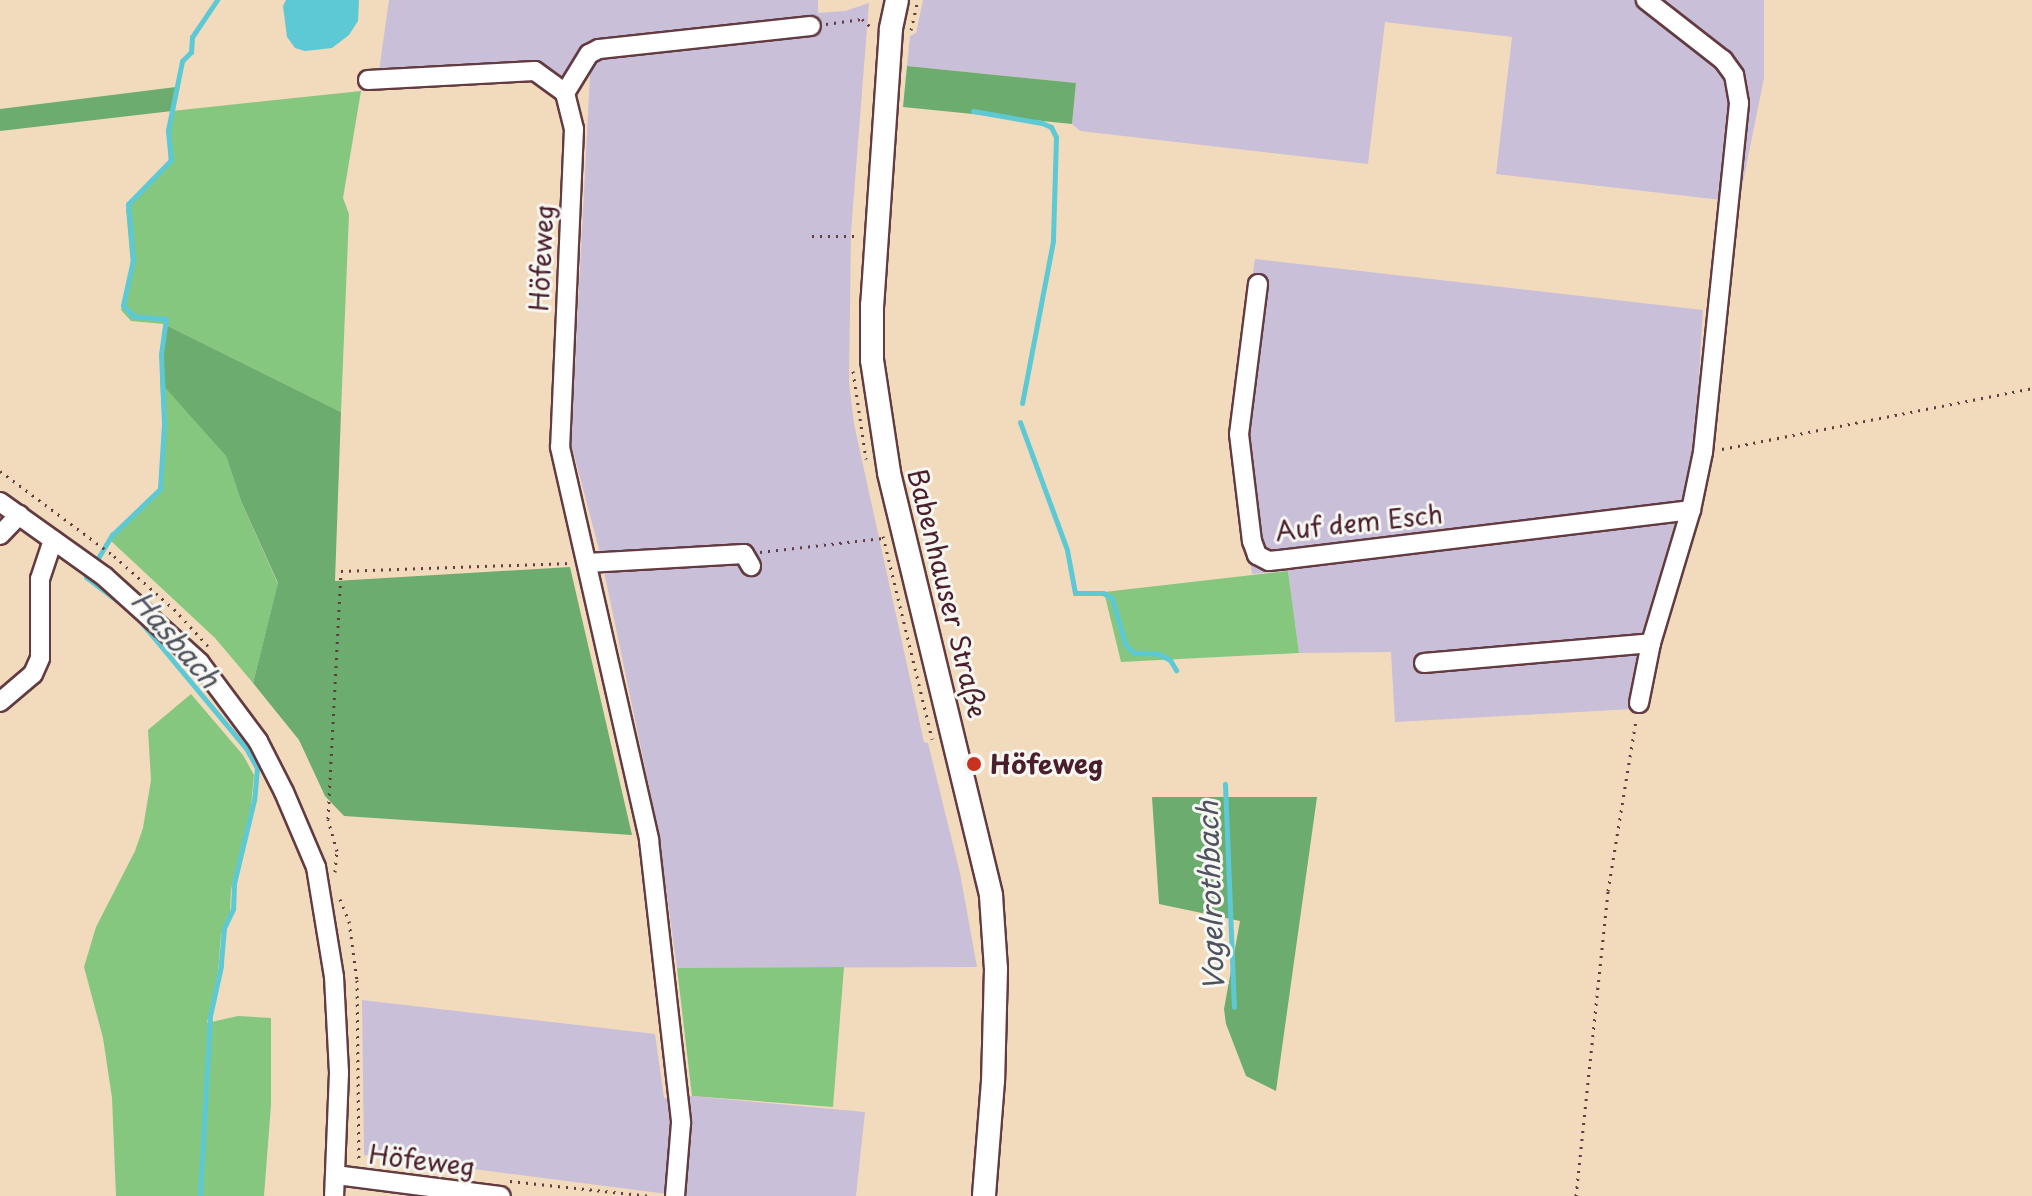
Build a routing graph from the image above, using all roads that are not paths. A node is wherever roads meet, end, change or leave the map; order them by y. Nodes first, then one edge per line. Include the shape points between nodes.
1 (897, 0) edge
2 (1646, 0) edge
3 (811, 26) road end
4 (368, 80) dead end
5 (565, 93) junction
6 (1258, 284) dead end
7 (0, 502) edge
8 (1691, 510) junction
9 (19, 515) junction
10 (0, 535) edge
11 (53, 540) junction
12 (747, 560) road end
13 (587, 563) junction
14 (1651, 643) junction
15 (1424, 663) dead end
16 (0, 702) edge
17 (1639, 703) road end
18 (336, 1175) junction
19 (334, 1196) edge
20 (501, 1196) edge
21 (675, 1196) edge
22 (984, 1196) edge

1 - 22 main road, Babenhauser Straße via 872,360 889,473 991,896 996,969
2 - 8 street via 1723,60 1738,88 1703,452
3 - 5 street via 599,49 589,54
4 - 5 street via 535,71
5 - 13 street, Höfeweg via 574,129 560,447
6 - 8 street, Auf dem Esch via 1239,434 1257,555 1269,561
7 - 9 street
8 - 14 street
9 - 10 street
9 - 11 street
11 - 16 street via 40,579 40,658 33,674
11 - 18 street via 105,577 180,643 229,699 258,741 316,867 334,977 339,1073
12 - 13 street
13 - 21 street, Höfeweg via 649,840 681,1123
14 - 15 street
14 - 17 street
18 - 19 street
18 - 20 street, Höfeweg

